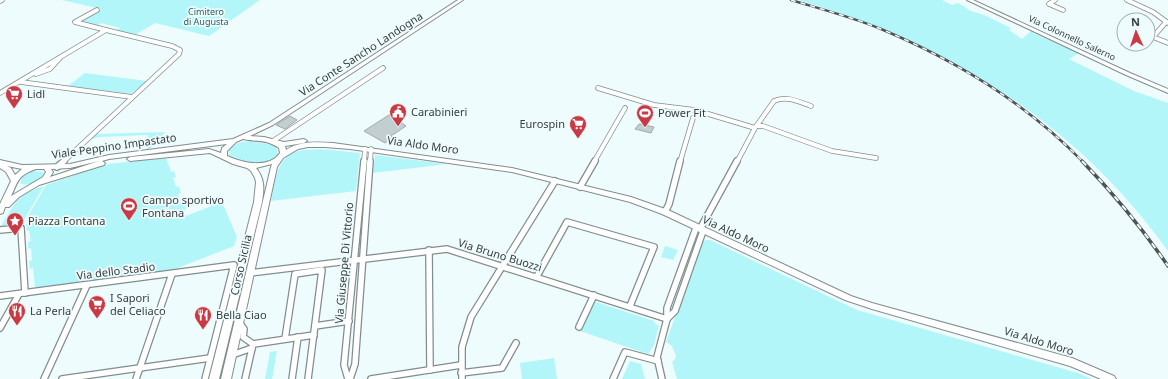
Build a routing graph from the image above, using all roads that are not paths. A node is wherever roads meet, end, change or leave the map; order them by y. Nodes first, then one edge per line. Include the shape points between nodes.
1 (461, 0) edge
2 (969, 0) edge
3 (1056, 0) edge
4 (1127, 0) edge
5 (97, 10) dead end
6 (1063, 10) dead end
7 (1167, 22) edge
8 (107, 30) junction
9 (1168, 43) edge
10 (383, 68) dead end
11 (21, 82) junction
12 (598, 88) dead end
13 (1168, 91) edge
14 (0, 94) edge
15 (132, 97) junction
16 (811, 106) dead end
17 (625, 108) dead end
18 (693, 118) dead end
19 (271, 124) junction
20 (756, 127) junction
21 (264, 139) junction
22 (237, 140) junction
23 (274, 142) junction
24 (342, 146) junction
25 (368, 149) junction
26 (224, 157) junction
27 (281, 157) junction
28 (876, 158) dead end
29 (0, 162) edge
30 (0, 165) edge
31 (248, 166) junction
32 (35, 167) junction
33 (46, 167) junction
34 (57, 167) junction
35 (556, 181) junction
36 (14, 182) junction
37 (37, 184) junction
38 (580, 187) junction
39 (0, 211) edge
40 (665, 212) junction
41 (700, 229) junction
42 (0, 230) edge
43 (429, 250) junction
44 (363, 259) junction
45 (354, 260) junction
46 (502, 266) junction
47 (250, 273) junction
48 (172, 274) junction
49 (537, 276) junction
50 (86, 285) junction
51 (228, 290) junction
52 (22, 293) junction
53 (594, 295) junction
54 (0, 296) edge
55 (234, 299) junction
56 (630, 306) junction
57 (668, 319) junction
58 (349, 321) junction
59 (239, 322) junction
60 (315, 326) junction
61 (227, 327) junction
62 (579, 327) dead end
63 (0, 328) edge
64 (314, 335) junction
65 (215, 337) junction
66 (298, 337) junction
67 (285, 339) junction
68 (516, 344) dead end
69 (252, 346) junction
70 (231, 356) junction
71 (210, 358) junction
72 (658, 361) junction
73 (461, 365) junction
74 (140, 368) junction
75 (430, 370) junction
76 (207, 371) junction
77 (462, 376) edge
78 (44, 379) edge
79 (62, 379) edge
80 (136, 379) edge
81 (205, 379) edge
82 (213, 379) edge
83 (226, 379) edge
84 (245, 379) edge
85 (292, 379) edge
86 (308, 379) edge
87 (349, 379) edge
88 (371, 379) edge
89 (614, 379) edge
90 (662, 379) edge
91 (1111, 379) edge

1 - 19 main road, Via Conte Sancho Landogna
2 - 13 main road, Via Colonnello Salerno
3 - 6 street via 1049,4
4 - 7 street via 1153,12
5 - 8 street via 75,22
7 - 9 street via 1153,37
8 - 11 street via 61,58 50,69
8 - 14 street
8 - 15 street via 180,50 179,54
10 - 23 street
11 - 14 street
11 - 15 street
12 - 20 street via 654,105 695,110
15 - 34 street
16 - 20 street via 787,99 777,99
17 - 38 street
18 - 40 street
19 - 21 main road via 262,131
19 - 22 main road, Via Conte Sancho Landogna
20 - 28 street via 763,126 832,151
20 - 41 street
21 - 22 main road
21 - 23 main road
22 - 26 main road via 224,150
22 - 34 main road, Viale Peppino Impastato via 109,157
23 - 24 main road via 321,142
23 - 27 main road via 282,147
24 - 25 main road, Via Aldo Moro
24 - 27 main road via 301,146
25 - 35 main road, Via Aldo Moro via 512,170
25 - 44 street, Via Giuseppe Di Vittorio
25 - 45 street, Via Giuseppe Di Vittorio
26 - 31 main road, Viale Peppino Impastato
26 - 37 main road, Viale Peppino Impastato via 209,152 106,162
27 - 31 main road via 265,165
27 - 47 main road, Corso Sicilia via 274,167
29 - 32 main road, Viale Peppino Impastato
30 - 36 main road via 9,170
31 - 55 main road, Corso Sicilia via 259,175 260,193
32 - 33 main road, Viale Peppino Impastato
32 - 36 main road via 24,171
33 - 34 main road, Viale Peppino Impastato
33 - 37 main road via 49,169 49,175
35 - 38 main road, Via Aldo Moro
35 - 46 street
36 - 37 main road via 16,186 24,188
36 - 39 main road
37 - 39 main road via 17,195
38 - 40 main road, Via Aldo Moro
40 - 41 main road, Via Aldo Moro
41 - 57 street via 675,311
41 - 91 main road, Via Aldo Moro via 848,298 1043,353
42 - 52 street via 21,228
43 - 44 street, Via Bruno Buozzi
43 - 46 street, Via Bruno Buozzi via 457,251
43 - 75 street
44 - 45 street, Via Bruno Buozzi
44 - 87 street, Via Giuseppe Di Vittorio via 355,364
45 - 47 street, Via Bruno Buozzi
45 - 58 street, Via Giuseppe Di Vittorio
46 - 49 street, Via Bruno Buozzi
46 - 73 street via 464,333
47 - 59 main road, Corso Sicilia
48 - 50 street, Via dello Stadio
48 - 51 street, Via dello Stadio via 234,265
48 - 74 street
49 - 53 street, Via Bruno Buozzi
49 - 56 street via 567,222 654,246
50 - 52 street, Via dello Stadio
50 - 78 street
51 - 55 street
51 - 65 street
52 - 54 street, Via dello Stadio
52 - 63 street
53 - 56 street, Via Bruno Buozzi
53 - 62 street
55 - 61 main road, Corso Sicilia
56 - 57 street, Via Bruno Buozzi
57 - 72 street via 658,348
58 - 60 street
58 - 87 street, Via Giuseppe Di Vittorio via 344,365
59 - 69 street via 244,329 242,337
59 - 70 main road, Corso Sicilia
60 - 64 street
60 - 67 street via 322,270 295,274
61 - 65 street
61 - 82 main road, Corso Sicilia
64 - 66 street
64 - 86 street
65 - 71 street
66 - 67 street
66 - 85 street
67 - 69 street
68 - 77 street via 502,368
69 - 70 street
69 - 84 street
70 - 83 main road, Corso Sicilia
71 - 74 street
71 - 76 street
72 - 89 street via 625,352
72 - 90 street
73 - 75 street
73 - 77 street
74 - 79 street
74 - 80 street
75 - 88 street
76 - 81 street
76 - 82 street

